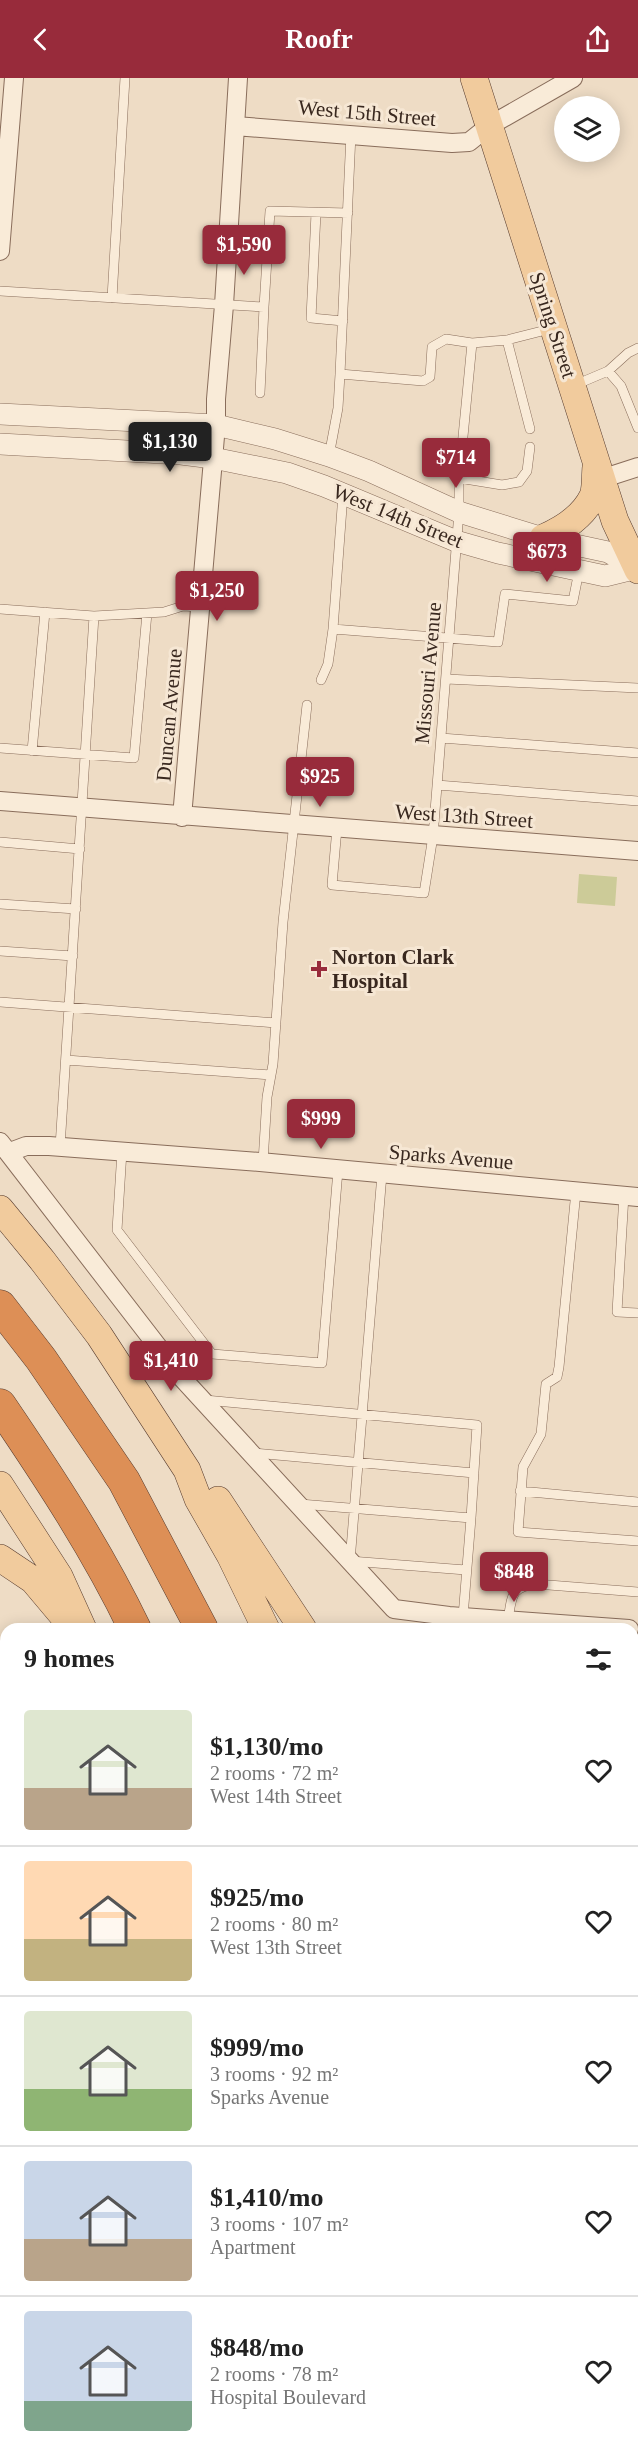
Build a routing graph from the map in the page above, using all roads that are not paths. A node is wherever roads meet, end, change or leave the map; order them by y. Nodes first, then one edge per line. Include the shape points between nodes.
1 (14, 78) edge
2 (125, 78) edge
3 (238, 78) edge
4 (474, 78) edge
5 (573, 78) edge
6 (235, 126) junction
7 (489, 126) junction
8 (351, 134) junction
9 (316, 213) junction
10 (348, 213) junction
11 (0, 251) edge
12 (0, 291) edge
13 (112, 298) junction
14 (224, 305) junction
15 (264, 308) junction
16 (343, 321) junction
17 (553, 328) junction
18 (507, 340) junction
19 (472, 343) junction
20 (638, 348) edge
21 (608, 371) junction
22 (340, 374) junction
23 (573, 386) junction
24 (260, 393) dead end
25 (0, 414) edge
26 (216, 425) junction
27 (638, 428) edge
28 (530, 429) dead end
29 (0, 444) edge
30 (530, 447) dead end
31 (329, 456) junction
32 (213, 458) junction
33 (638, 467) edge
34 (599, 471) junction
35 (459, 478) junction
36 (343, 494) junction
37 (459, 512) junction
38 (543, 538) junction
39 (456, 541) junction
40 (638, 569) edge
41 (579, 571) junction
42 (200, 607) junction
43 (0, 609) edge
44 (45, 612) junction
45 (147, 613) junction
46 (94, 616) junction
47 (333, 629) junction
48 (449, 639) junction
49 (446, 679) junction
50 (321, 680) dead end
51 (638, 688) edge
52 (307, 705) dead end
53 (441, 738) junction
54 (0, 748) edge
55 (32, 751) junction
56 (638, 753) edge
57 (86, 756) junction
58 (437, 786) junction
59 (0, 801) edge
60 (638, 801) edge
61 (83, 807) junction
62 (182, 817) junction
63 (292, 824) junction
64 (337, 828) junction
65 (433, 836) junction
66 (0, 842) edge
67 (80, 849) junction
68 (638, 851) edge
69 (0, 904) edge
70 (76, 909) junction
71 (0, 951) edge
72 (73, 956) junction
73 (0, 1002) edge
74 (69, 1008) junction
75 (276, 1023) junction
76 (66, 1060) junction
77 (271, 1075) junction
78 (5, 1147) edge
79 (60, 1147) junction
80 (122, 1151) junction
81 (262, 1162) junction
82 (338, 1170) junction
83 (382, 1174) junction
84 (576, 1191) junction
85 (631, 1196) edge
86 (0, 1209) edge
87 (0, 1306) edge
88 (638, 1313) edge
89 (202, 1400) junction
90 (0, 1405) edge
91 (362, 1414) junction
92 (251, 1453) junction
93 (358, 1462) junction
94 (187, 1470) junction
95 (474, 1473) junction
96 (0, 1485) edge
97 (520, 1491) junction
98 (638, 1502) edge
99 (297, 1503) junction
100 (354, 1509) junction
101 (471, 1518) junction
102 (638, 1541) edge
103 (0, 1557) edge
104 (350, 1561) junction
105 (466, 1570) junction
106 (638, 1592) edge
107 (508, 1620) junction
108 (69, 1623) edge
109 (81, 1623) edge
110 (132, 1623) edge
111 (199, 1623) edge
112 (263, 1623) edge
113 (299, 1623) edge
114 (462, 1623) edge
115 (549, 1623) edge

1 - 11 street
2 - 13 lane
3 - 6 street, Duncan Avenue
4 - 7 main road, Spring Street
5 - 7 street, West 15th Street
6 - 8 street, West 15th Street
6 - 14 street, Duncan Avenue
7 - 8 street, West 15th Street via 469,142 452,143
7 - 17 main road, Spring Street
8 - 10 lane
9 - 10 lane
9 - 15 lane via 270,211
9 - 16 lane via 311,318
10 - 16 lane
12 - 13 lane
13 - 14 lane
14 - 15 lane
14 - 26 street, Duncan Avenue
15 - 24 lane
16 - 22 lane
17 - 18 lane
17 - 23 main road, Spring Street
18 - 19 lane
18 - 28 lane
19 - 22 lane via 446,339 432,347 430,377 423,381
19 - 35 lane, Missouri Avenue
20 - 21 lane
21 - 23 lane
21 - 27 lane via 621,386
22 - 31 lane
23 - 34 main road, Spring Street
25 - 26 street, West 14th Street
26 - 31 street, West 14th Street
26 - 32 street, Duncan Avenue
29 - 32 street, West 14th Street
30 - 35 lane via 527,471 519,482 502,485
31 - 37 street, West 14th Street
32 - 36 street, West 14th Street via 287,473
32 - 42 street, Duncan Avenue
33 - 34 street
34 - 38 main road via 594,494 585,508 561,531
34 - 40 main road, Spring Street via 615,521
35 - 37 lane, Missouri Avenue
36 - 39 street, West 14th Street
36 - 47 lane
37 - 38 street, West 14th Street
37 - 39 lane, Missouri Avenue
38 - 40 street, West 14th Street via 608,552
39 - 41 street, West 14th Street
39 - 48 lane, Missouri Avenue
40 - 41 street, West 14th Street via 605,576
41 - 48 lane via 573,601 505,594 498,642
42 - 45 lane
42 - 62 street, Duncan Avenue
43 - 44 lane
44 - 46 lane
44 - 55 lane
45 - 46 lane
45 - 57 lane via 134,758
46 - 57 lane
47 - 48 lane
47 - 50 lane via 328,664
48 - 49 lane, Missouri Avenue
49 - 51 lane
49 - 53 lane, Missouri Avenue
52 - 63 lane
53 - 56 lane
53 - 58 lane, Missouri Avenue
54 - 55 lane
55 - 57 lane
57 - 61 lane
58 - 60 lane
58 - 65 lane, Missouri Avenue
59 - 61 street, West 13th Street
61 - 62 street, West 13th Street
61 - 67 lane
62 - 63 street, West 13th Street
63 - 64 street, West 13th Street
63 - 75 lane
64 - 65 street, West 13th Street
64 - 65 lane, Missouri Avenue via 332,885 424,893
65 - 68 street, West 13th Street
66 - 67 lane
67 - 70 lane
69 - 70 lane
70 - 72 lane
71 - 72 lane
72 - 74 lane
73 - 74 lane
74 - 75 lane
74 - 76 lane
75 - 77 lane
76 - 77 lane
76 - 79 lane
77 - 81 lane
78 - 79 street, Sparks Avenue
78 - 89 street
79 - 80 street, Sparks Avenue
80 - 81 street, Sparks Avenue
80 - 82 lane via 117,1230 212,1354 322,1363
81 - 82 street, Sparks Avenue
82 - 83 street, Sparks Avenue
83 - 84 street, Sparks Avenue
83 - 91 lane
84 - 85 street, Sparks Avenue
84 - 97 lane via 559,1367 557,1377 546,1384 541,1434 523,1467
85 - 88 lane via 617,1312
86 - 94 main road via 99,1335
87 - 111 highway via 124,1481
89 - 91 lane
89 - 92 street
90 - 110 highway via 47,1474 111,1580
91 - 93 lane
91 - 95 lane via 477,1425
92 - 93 lane
92 - 99 street
93 - 95 lane
93 - 100 lane
94 - 112 main road via 198,1499
94 - 113 main road via 213,1493
95 - 101 lane
96 - 109 main road via 59,1576
97 - 98 lane
97 - 102 lane via 518,1532
99 - 100 lane
99 - 104 street
100 - 101 lane
100 - 104 lane
101 - 105 lane
103 - 108 main road via 33,1580
104 - 105 lane
104 - 114 street via 394,1609
105 - 114 lane
106 - 107 lane via 522,1586 515,1591
107 - 114 street
107 - 115 street

